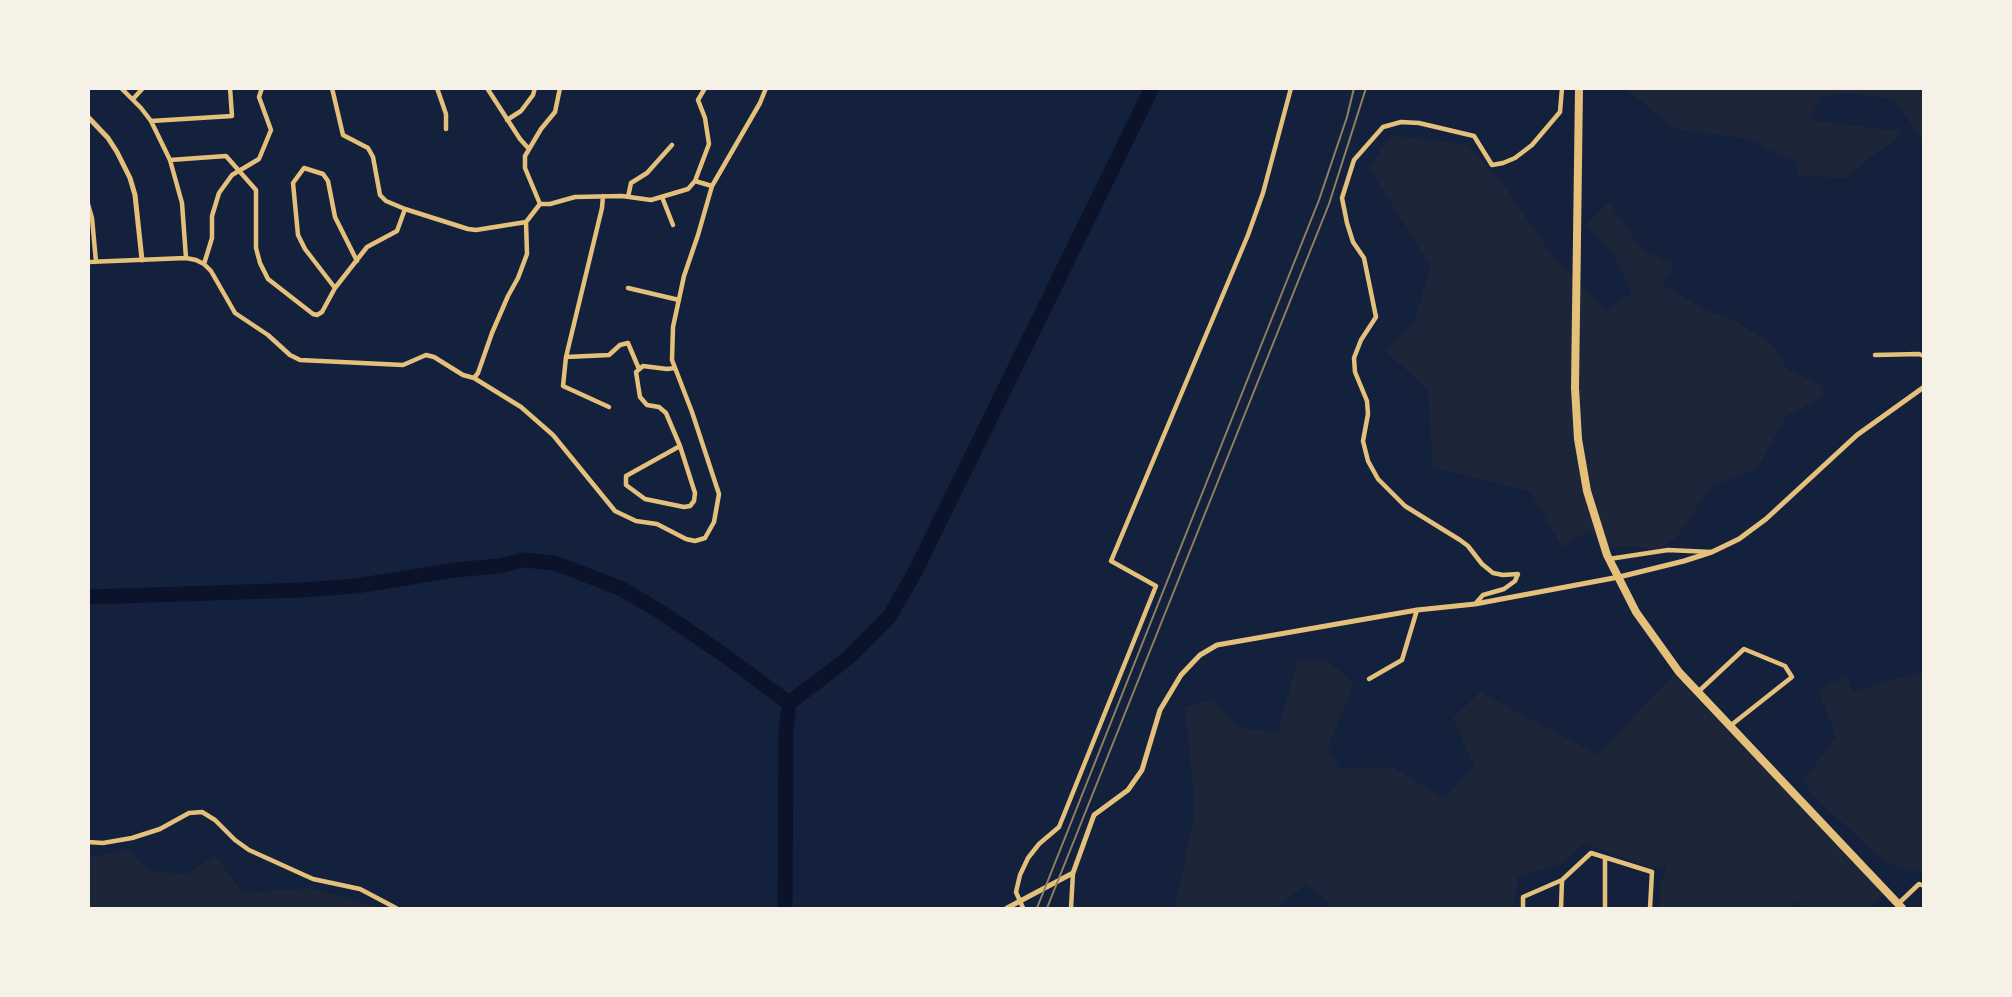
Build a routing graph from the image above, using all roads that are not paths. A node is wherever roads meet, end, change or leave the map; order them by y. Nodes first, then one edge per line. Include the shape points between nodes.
1 (121, 88) edge
2 (143, 88) edge
3 (230, 88) edge
4 (262, 88) edge
5 (332, 88) edge
6 (437, 88) edge
7 (487, 88) edge
8 (535, 88) edge
9 (561, 88) edge
10 (705, 88) edge
11 (766, 88) edge
12 (1291, 88) edge
13 (1562, 88) edge
14 (1579, 88) edge
15 (133, 99) junction
16 (88, 117) edge
17 (507, 120) junction
18 (151, 121) junction
19 (446, 129) dead end
20 (672, 145) dead end
21 (529, 149) junction
22 (170, 160) junction
23 (239, 171) junction
24 (695, 182) junction
25 (712, 186) junction
26 (603, 196) junction
27 (628, 197) junction
28 (662, 197) junction
29 (88, 204) edge
30 (540, 204) junction
31 (405, 209) junction
32 (526, 222) junction
33 (674, 225) dead end
34 (186, 258) junction
35 (142, 260) junction
36 (357, 261) junction
37 (88, 262) edge
38 (96, 262) junction
39 (204, 264) junction
40 (335, 288) junction
41 (628, 288) dead end
42 (679, 300) junction
43 (1875, 355) dead end
44 (1923, 356) edge
45 (566, 357) junction
46 (675, 368) junction
47 (639, 369) junction
48 (474, 378) junction
49 (1923, 387) edge
50 (609, 407) dead end
51 (680, 446) junction
52 (1712, 552) junction
53 (1609, 559) junction
54 (1619, 577) junction
55 (1475, 604) junction
56 (1417, 610) junction
57 (1369, 679) dead end
58 (1698, 692) junction
59 (1730, 726) junction
60 (88, 842) edge
61 (1605, 858) junction
62 (1073, 873) junction
63 (1562, 880) junction
64 (1923, 886) edge
65 (1021, 901) junction
66 (1900, 906) edge
67 (396, 909) edge
68 (1007, 909) edge
69 (1023, 909) edge
70 (1071, 909) edge
71 (1523, 909) edge
72 (1562, 909) edge
73 (1605, 909) edge
74 (1650, 909) edge

1 - 15 street
2 - 15 street
3 - 18 street via 232,116
4 - 23 street via 259,97 271,130 259,159
5 - 31 street via 343,135 368,148 380,195
6 - 19 street via 446,114
7 - 17 street
8 - 17 street via 521,111
9 - 21 street via 555,112
10 - 24 street via 698,100 709,144
11 - 25 street
12 - 65 street via 1248,235 1111,561 1156,586 1059,827 1039,844 1020,875 1016,892
13 - 55 street via 1560,112 1532,145 1503,163 1492,165 1474,136 1419,123 1383,127 1354,160 1342,198 1353,242 1364,258 1376,316 1354,358 1355,372 1367,401 1363,441 1368,461 1378,479 1405,506 1468,546 1493,573 1518,574 1504,589 1484,595
14 - 53 highway via 1575,388 1578,439 1587,491
15 - 18 street
16 - 35 street via 108,138 130,178
17 - 21 street
18 - 22 street
20 - 27 street via 647,173 631,183
21 - 30 street via 524,163
22 - 23 street via 226,156
22 - 34 street via 182,203
23 - 39 street via 219,193
23 - 40 street via 256,190 256,248 268,279 317,315
24 - 25 street
24 - 28 street via 688,189
25 - 42 street
26 - 27 street
26 - 30 street
26 - 45 street
27 - 28 street
28 - 33 street
29 - 38 street via 93,218
30 - 32 street
31 - 32 street via 476,231
31 - 36 street via 397,231 368,247
32 - 48 street via 527,254
34 - 35 street
34 - 39 street
35 - 38 street
36 - 40 street
36 - 40 street via 335,217 328,181 323,174 304,168 293,183 298,235
37 - 38 street
39 - 48 street via 235,313 300,360 402,365 426,355
41 - 42 street
42 - 46 street via 673,327
43 - 44 street
45 - 47 street via 609,356 628,343
45 - 50 street via 563,386
46 - 47 street
46 - 48 street via 719,494 714,522 705,537 695,541 615,511 553,435 521,407
47 - 51 street via 636,372 640,397 647,405 666,413
49 - 52 street via 1857,435 1766,519
51 - 51 street via 695,493 690,506 645,499 626,485 626,476
52 - 53 street via 1668,550
52 - 54 street
53 - 54 highway
54 - 55 street
54 - 58 highway via 1636,612
55 - 56 street
56 - 57 street via 1402,660
56 - 62 street via 1216,645 1200,655 1181,675 1160,710 1142,770 1128,790 1094,815
58 - 59 highway
58 - 59 street via 1744,649 1785,666 1792,677
59 - 66 highway
60 - 67 street via 132,838 160,829 189,813 202,812 249,850 313,879 360,889
61 - 63 street via 1591,853
61 - 73 street
61 - 74 street via 1652,872
62 - 65 street
62 - 70 street
63 - 71 street via 1523,897
63 - 72 street
64 - 66 street via 1919,884
65 - 68 street
65 - 69 street

